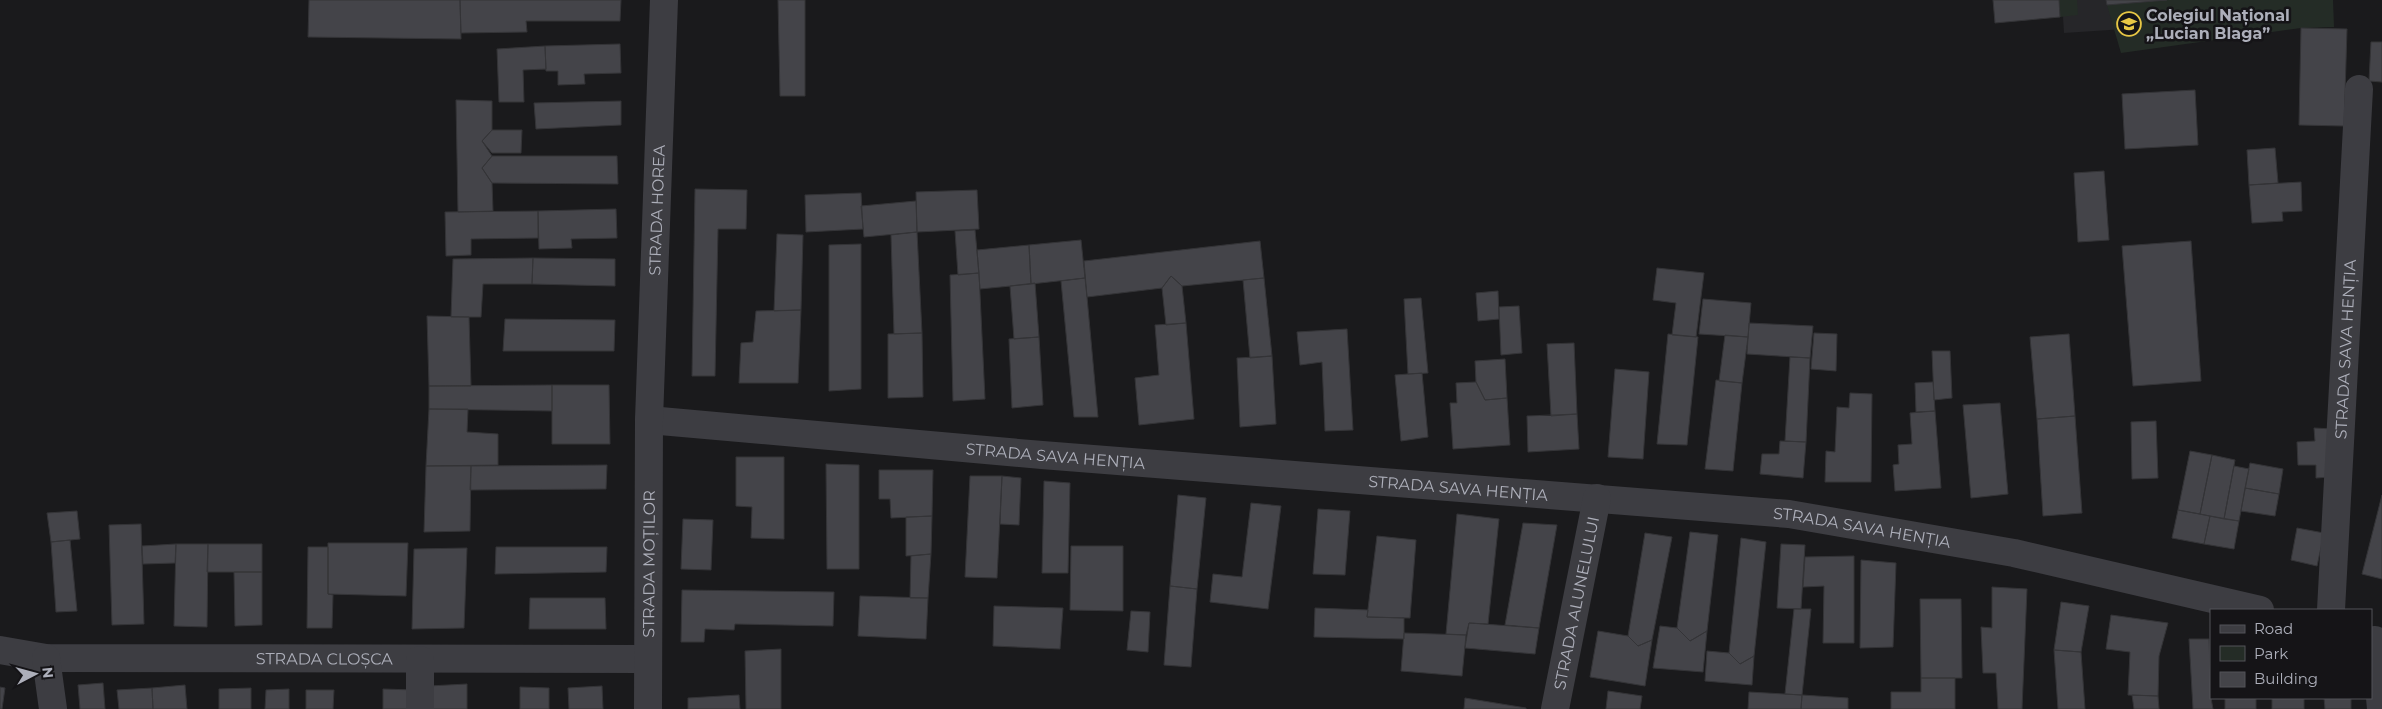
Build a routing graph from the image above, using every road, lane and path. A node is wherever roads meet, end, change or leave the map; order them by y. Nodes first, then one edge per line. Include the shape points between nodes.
1 (664, 0) edge
2 (2359, 89) dead end
3 (649, 420) junction
4 (1597, 498) junction
5 (2256, 609) edge
6 (2331, 609) edge
7 (2376, 640) edge
8 (0, 650) edge
9 (46, 658) junction
10 (648, 659) junction
11 (420, 660) junction
12 (53, 709) edge
13 (420, 709) edge
14 (648, 709) edge
15 (1555, 709) edge
16 (2381, 709) edge

1 - 3 street, STRADA HOREA
2 - 6 street, STRADA SAVA HENȚIA
3 - 4 street, STRADA SAVA HENȚIA via 1042,455
3 - 10 street, STRADA MOȚILOR
4 - 5 street, STRADA SAVA HENȚIA via 1789,514 2014,552
4 - 15 street, STRADA ALUNELULUI
7 - 16 street
8 - 9 street, STRADA CLOȘCA
9 - 11 street, STRADA CLOȘCA
9 - 12 street
10 - 11 street, STRADA CLOȘCA
10 - 14 street, STRADA MOȚILOR
11 - 13 street

